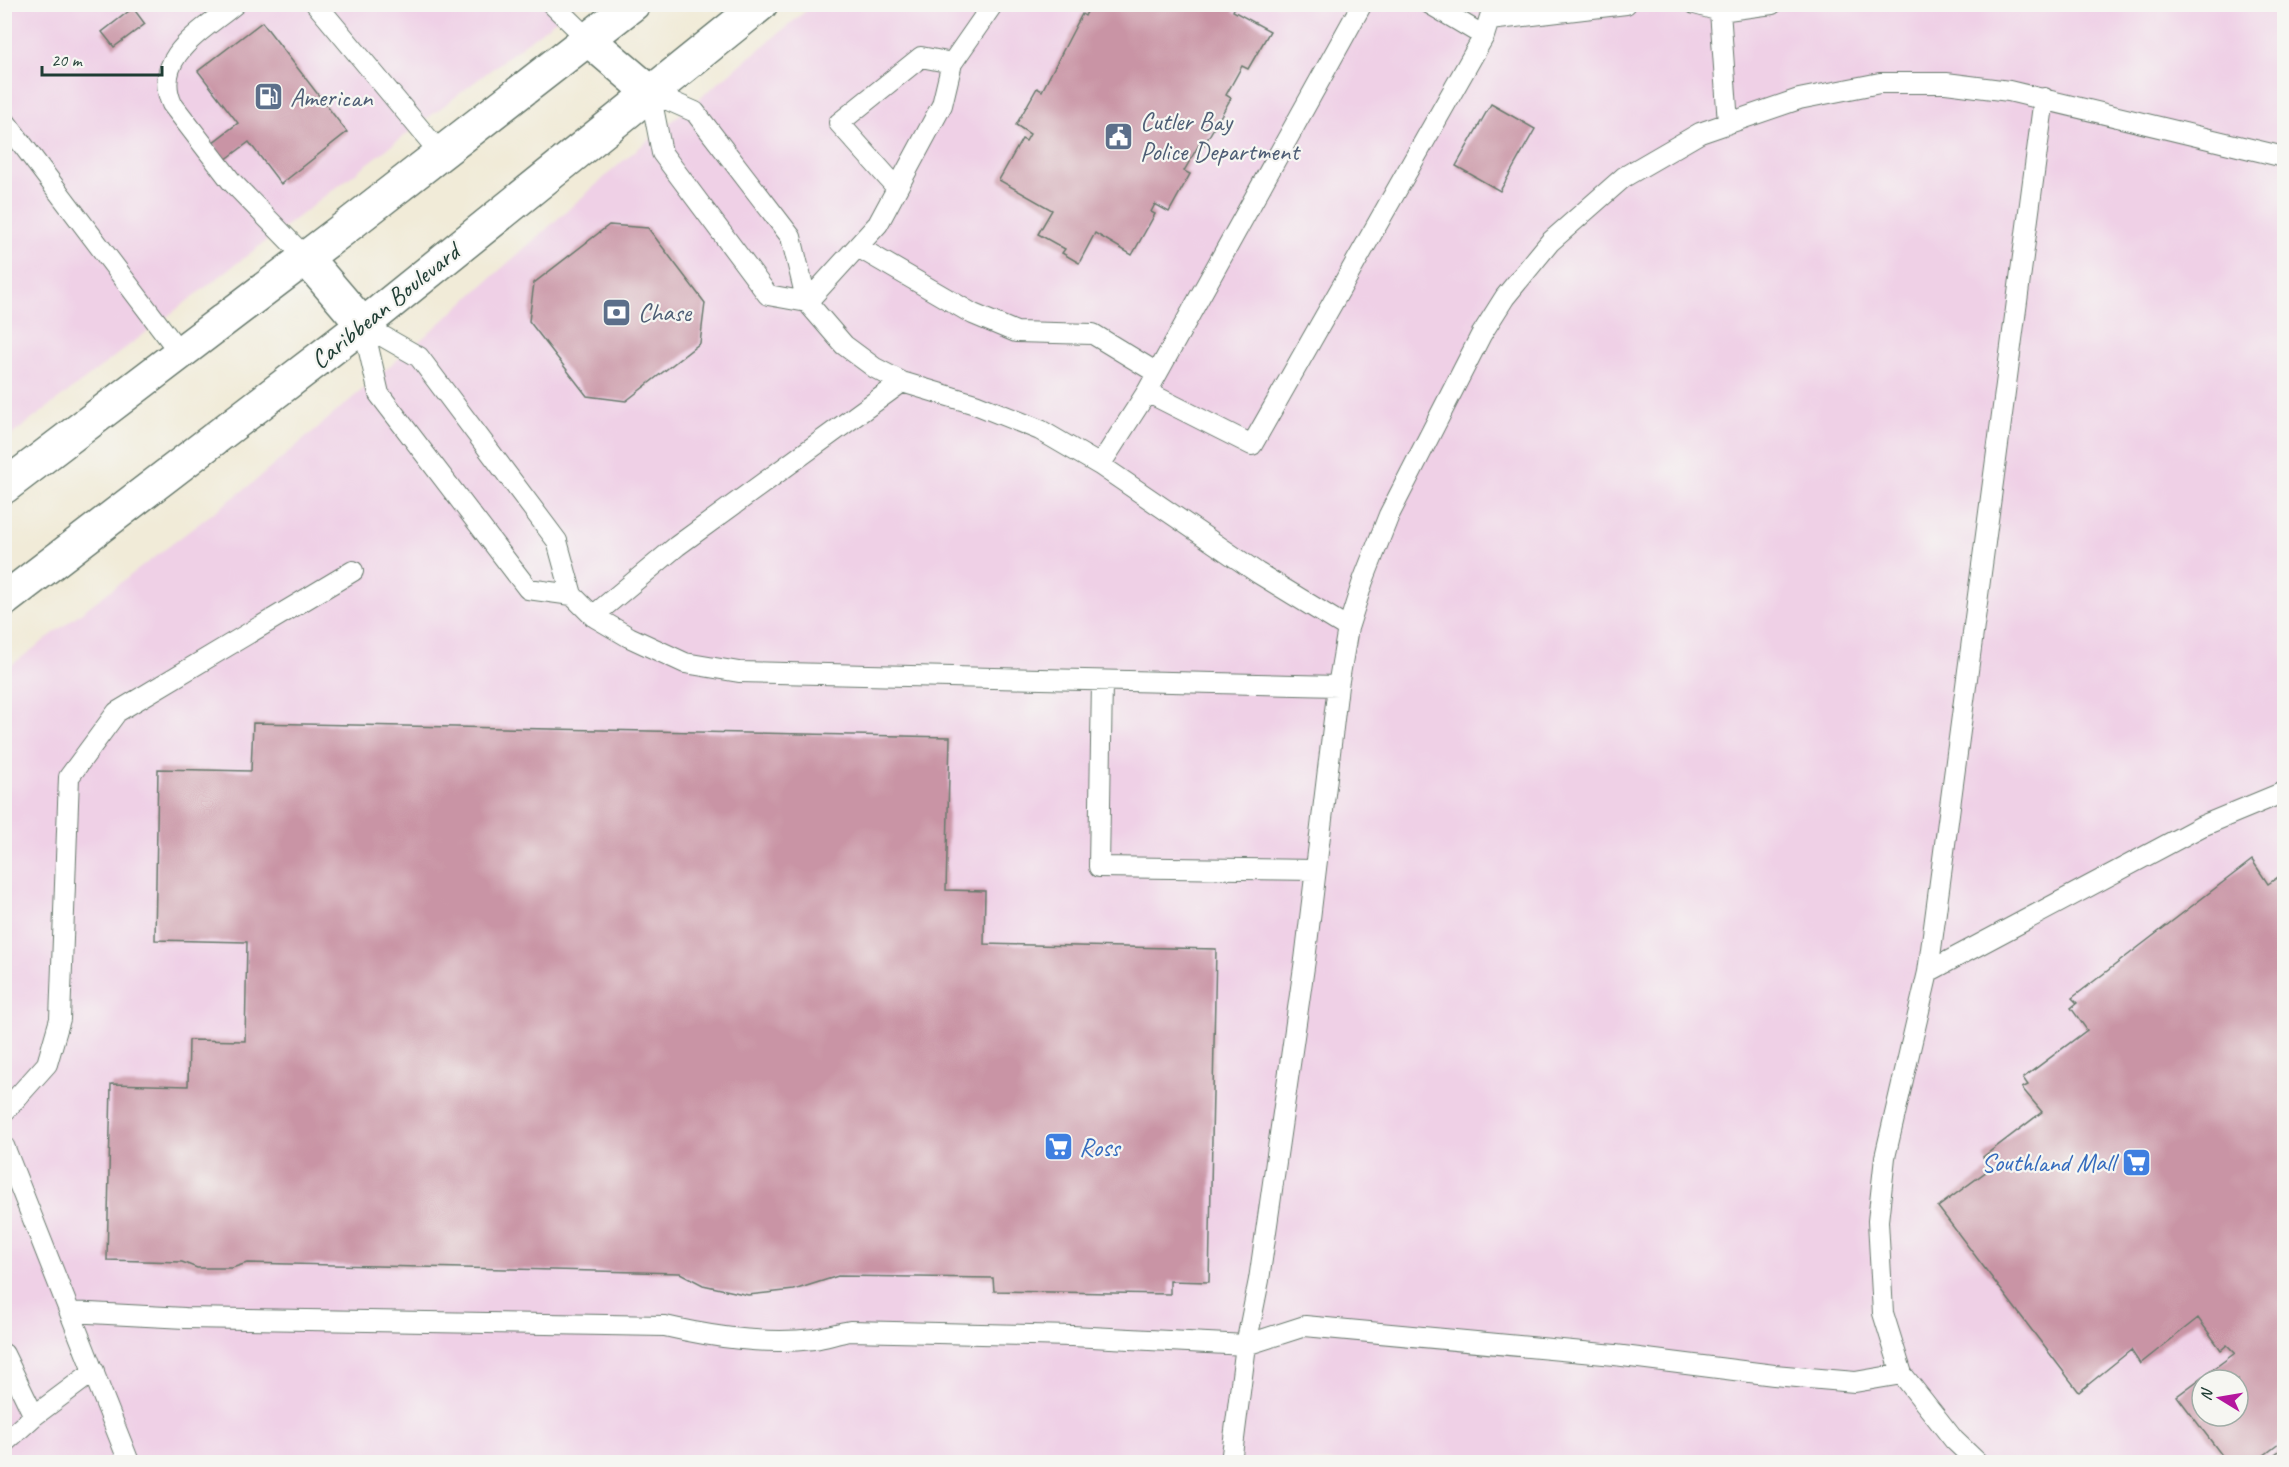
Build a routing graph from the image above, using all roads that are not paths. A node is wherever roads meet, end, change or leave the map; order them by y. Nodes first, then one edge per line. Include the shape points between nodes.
1 (235, 4) edge
2 (316, 4) edge
3 (552, 4) edge
4 (633, 4) edge
5 (761, 4) edge
6 (993, 4) edge
7 (1362, 4) edge
8 (1430, 4) edge
9 (1626, 4) edge
10 (1695, 4) edge
11 (1772, 4) edge
12 (1720, 11) junction
13 (1490, 20) edge
14 (589, 40) junction
15 (952, 63) junction
16 (650, 92) junction
17 (2044, 98) junction
18 (4, 120) edge
19 (1728, 123) junction
20 (441, 154) junction
21 (2284, 157) edge
22 (897, 188) junction
23 (858, 247) junction
24 (305, 257) junction
25 (807, 302) junction
26 (363, 325) junction
27 (180, 352) junction
28 (1157, 373) junction
29 (902, 382) junction
30 (1147, 392) junction
31 (1100, 465) junction
32 (4, 487) edge
33 (353, 571) dead end
34 (572, 595) junction
35 (4, 600) edge
36 (593, 616) junction
37 (1348, 628) junction
38 (1102, 681) junction
39 (1338, 686) junction
40 (2284, 792) edge
41 (1315, 870) junction
42 (1928, 972) junction
43 (4, 1112) edge
44 (4, 1146) edge
45 (70, 1312) junction
46 (1246, 1345) junction
47 (4, 1354) edge
48 (94, 1371) junction
49 (1902, 1374) junction
50 (34, 1416) junction
51 (4, 1443) edge
52 (129, 1462) edge
53 (1231, 1462) edge
54 (1977, 1462) edge

1 - 24 lane via 173,57 166,90 172,104 231,181
2 - 20 lane
3 - 14 lane
4 - 14 main road
5 - 16 main road, Caribbean Boulevard
6 - 15 lane
7 - 28 lane
8 - 13 lane
9 - 13 lane
10 - 12 lane
11 - 12 lane
12 - 19 lane
13 - 30 lane via 1252,445
14 - 16 main road
14 - 20 main road
15 - 22 lane via 942,105
15 - 22 lane via 921,57 839,123
16 - 25 lane via 695,112 791,237
16 - 25 lane via 662,153 676,172 768,295
16 - 26 main road, Caribbean Boulevard
17 - 19 lane via 1946,82 1880,83 1800,99
17 - 21 lane
17 - 42 lane
18 - 27 lane
19 - 37 lane via 1700,133 1624,177 1550,242 1505,297 1481,335 1389,515 1362,580
20 - 24 main road
22 - 23 lane via 878,224
23 - 25 lane
23 - 28 lane via 973,314 1016,332 1093,334
24 - 26 main road
24 - 27 main road
25 - 29 lane via 844,345 874,368
26 - 34 lane via 419,357 557,541
26 - 34 lane via 379,394 528,589
26 - 35 main road, Caribbean Boulevard
27 - 32 main road
28 - 30 lane
29 - 31 lane via 1013,418
29 - 36 lane via 702,527
30 - 31 lane
31 - 37 lane via 1258,573
33 - 43 lane via 117,712 69,777 60,1019 47,1064
34 - 36 lane
36 - 38 lane via 657,651 713,669
37 - 39 lane
38 - 39 lane
38 - 41 lane via 1099,867
39 - 41 lane
40 - 42 lane via 2202,826
41 - 46 lane via 1259,1280
42 - 49 lane via 1885,1157 1878,1221 1883,1313
44 - 45 lane
45 - 46 lane via 185,1318 665,1326 756,1340 814,1339 850,1331
45 - 48 lane
46 - 49 lane via 1305,1326 1615,1354 1855,1382
46 - 53 lane
47 - 50 lane
48 - 50 lane
48 - 52 lane
49 - 54 lane via 1954,1440
50 - 51 lane

